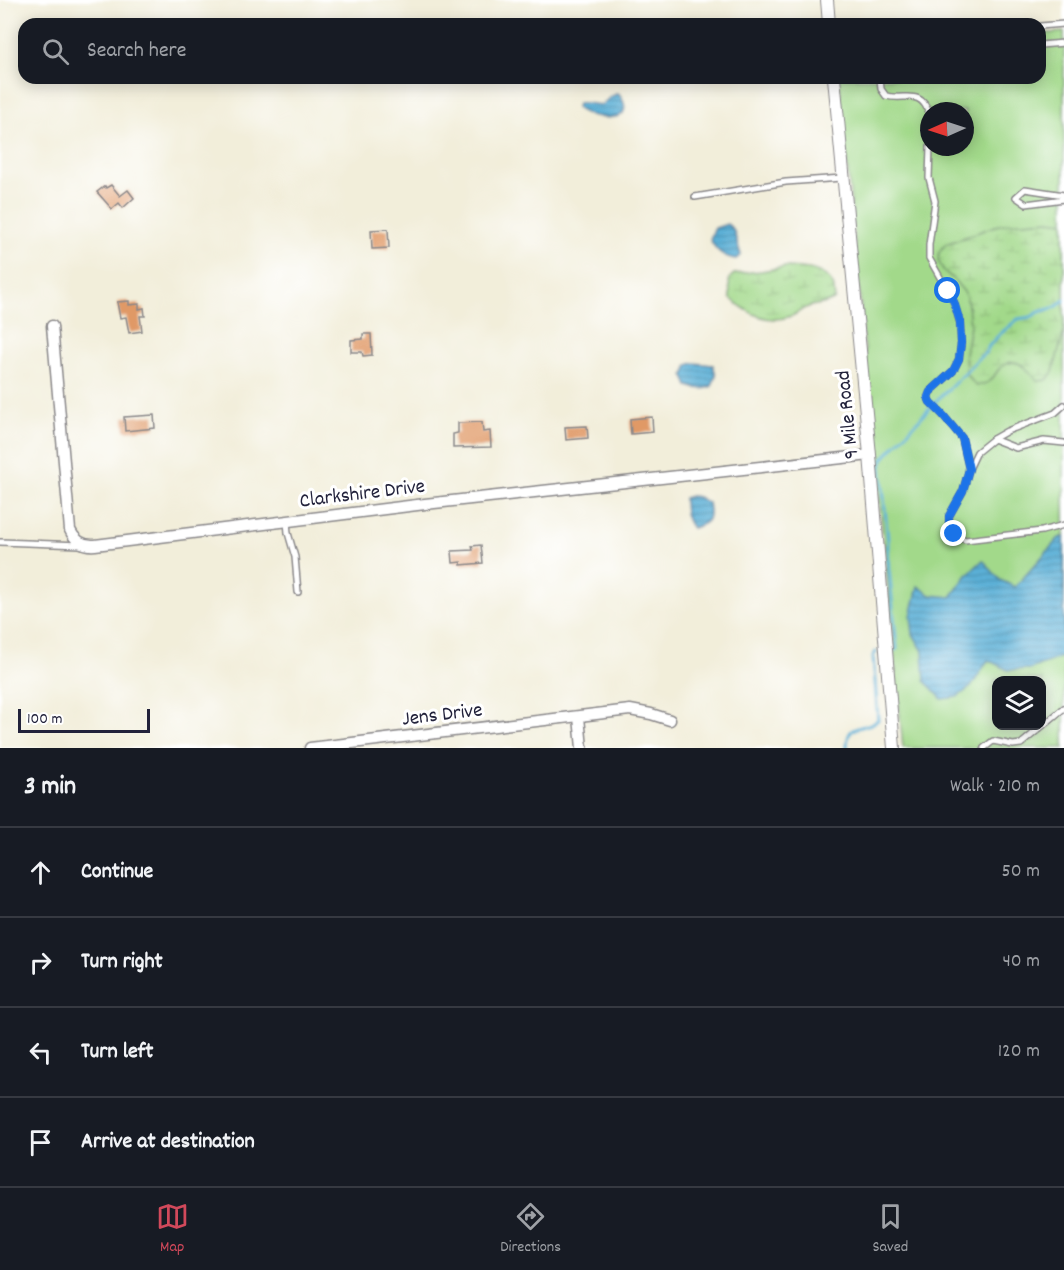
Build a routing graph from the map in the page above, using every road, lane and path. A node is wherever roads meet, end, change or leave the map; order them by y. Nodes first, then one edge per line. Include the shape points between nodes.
1 (827, 0) edge
2 (828, 18) edge
3 (1064, 24) edge
4 (1046, 26) edge
5 (1064, 43) edge
6 (1046, 44) edge
7 (834, 84) edge
8 (881, 84) edge
9 (922, 102) edge
10 (930, 156) edge
11 (842, 178) junction
12 (695, 196) dead end
13 (1064, 197) edge
14 (52, 326) dead end
15 (1064, 405) edge
16 (993, 439) junction
17 (1064, 443) edge
18 (870, 454) junction
19 (969, 469) junction
20 (287, 521) junction
21 (1064, 525) edge
22 (0, 542) edge
23 (85, 545) junction
24 (298, 592) dead end
25 (1064, 708) edge
26 (579, 717) junction
27 (670, 720) dead end
28 (310, 748) edge
29 (582, 748) edge
30 (894, 748) edge
31 (984, 748) edge

1 - 2 street
3 - 4 lane
5 - 6 lane
7 - 11 street, 9 Mile Road
8 - 9 lane via 886,96 908,96
10 - 19 lane via 929,178 935,201 929,258 954,302 961,343 953,371 928,397 962,438
11 - 12 lane
11 - 18 street, 9 Mile Road
13 - 13 lane via 1025,189 1016,197 1026,204
14 - 23 street via 70,530
15 - 16 lane via 1055,413 1006,430
16 - 17 lane via 1016,448 1044,441
16 - 19 lane via 977,452
18 - 20 street, Clarkshire Drive
18 - 30 street, 9 Mile Road
19 - 21 lane via 963,491 949,516 954,534 976,540
20 - 23 street, Clarkshire Drive
20 - 24 lane
22 - 23 lane
25 - 31 lane via 1021,744 993,741
26 - 27 street, Jens Drive via 630,710
26 - 28 street, Jens Drive
26 - 29 street

